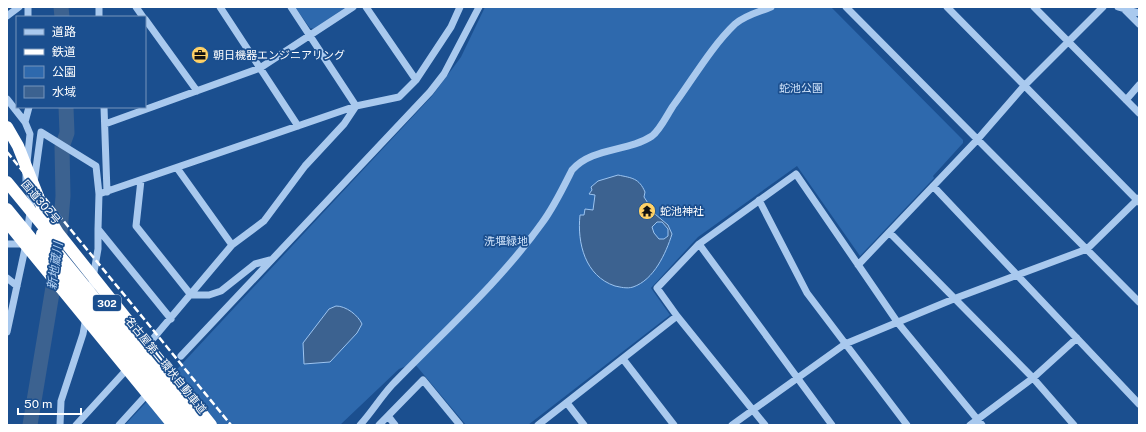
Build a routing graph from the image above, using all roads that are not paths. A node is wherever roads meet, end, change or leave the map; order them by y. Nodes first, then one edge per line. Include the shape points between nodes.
1 (136, 7) edge
2 (220, 7) edge
3 (291, 7) edge
4 (353, 7) edge
5 (366, 7) edge
6 (479, 7) edge
7 (771, 7) edge
8 (846, 7) edge
9 (947, 7) edge
10 (1034, 7) edge
11 (1103, 7) edge
12 (16, 8) edge
13 (1121, 8) edge
14 (457, 9) edge
15 (1139, 13) edge
16 (7, 16) edge
17 (143, 16) edge
18 (146, 21) edge
19 (1139, 24) edge
20 (311, 36) junction
21 (1068, 42) junction
22 (260, 68) junction
23 (416, 80) junction
24 (1139, 85) edge
25 (1024, 86) junction
26 (197, 91) junction
27 (7, 99) edge
28 (1126, 100) junction
29 (356, 106) junction
30 (29, 108) edge
31 (104, 108) edge
32 (1139, 113) edge
33 (25, 122) junction
34 (105, 124) junction
35 (298, 126) junction
36 (7, 127) edge
37 (976, 140) junction
38 (177, 168) junction
39 (141, 180) junction
40 (7, 182) edge
41 (933, 186) junction
42 (7, 192) edge
43 (107, 192) junction
44 (99, 194) junction
45 (32, 198) junction
46 (759, 200) junction
47 (1138, 200) edge
48 (7, 209) edge
49 (7, 222) edge
50 (7, 228) edge
51 (98, 230) junction
52 (890, 233) junction
53 (7, 244) edge
54 (26, 244) junction
55 (699, 244) junction
56 (232, 245) junction
57 (1087, 249) junction
58 (272, 259) junction
59 (858, 265) junction
60 (1018, 275) junction
61 (7, 278) edge
62 (17, 286) junction
63 (191, 294) junction
64 (956, 298) junction
65 (1139, 302) edge
66 (677, 316) junction
67 (171, 319) junction
68 (898, 323) junction
69 (105, 328) junction
70 (7, 332) edge
71 (1077, 338) junction
72 (846, 344) junction
73 (181, 356) dead end
74 (623, 359) junction
75 (798, 378) junction
76 (1033, 378) junction
77 (152, 388) dead end
78 (567, 403) junction
79 (1139, 404) edge
80 (754, 409) junction
81 (388, 416) junction
82 (979, 422) edge
83 (60, 425) edge
84 (76, 425) edge
85 (120, 425) edge
86 (172, 425) edge
87 (184, 425) edge
88 (198, 425) edge
89 (206, 425) edge
90 (211, 425) edge
91 (360, 425) edge
92 (379, 425) edge
93 (395, 425) edge
94 (460, 425) edge
95 (538, 425) edge
96 (584, 425) edge
97 (674, 425) edge
98 (732, 425) edge
99 (765, 425) edge
100 (832, 425) edge
101 (907, 425) edge
102 (970, 425) edge
103 (1074, 425) edge

1 - 17 street
2 - 22 street
3 - 20 street
4 - 20 street
5 - 23 street
6 - 58 street via 444,74 430,92
7 - 91 street via 747,16 736,24 714,49 653,135 637,143 588,158 572,170 543,222 487,290 374,404 371,413
8 - 37 street
9 - 25 street
10 - 21 street
11 - 21 street
12 - 16 street
13 - 15 street
13 - 19 street
14 - 23 street via 451,27
18 - 26 street
20 - 22 street
20 - 29 street
21 - 25 street
21 - 28 street
22 - 26 street
22 - 35 street
23 - 29 street via 399,97
24 - 28 street
25 - 37 street
25 - 47 street
26 - 34 street
27 - 33 street
28 - 32 street
29 - 35 street
29 - 56 street via 344,124 305,166 264,221
30 - 33 street
31 - 34 street
33 - 45 street via 30,134 26,187
34 - 43 street
35 - 38 street
36 - 90 highway, bridge via 18,146 43,209 58,233
37 - 41 street
37 - 57 street
38 - 39 street
38 - 56 street
39 - 43 street
39 - 63 street via 136,226
40 - 89 highway, 国道302号 / 302, bridge
41 - 52 street
41 - 60 street
42 - 88 highway, 名古屋第二環状自動車道, bridge
43 - 44 street
44 - 45 street via 96,166 41,132
44 - 51 street
45 - 54 street
46 - 55 street
46 - 59 street via 796,174
46 - 72 street via 807,293
47 - 57 street
48 - 69 highway, bridge
49 - 86 highway, 302, bridge
50 - 69 highway, bridge
51 - 67 street
51 - 83 street via 98,249 83,334 61,401
52 - 59 street
52 - 64 street
53 - 54 street
54 - 62 street
55 - 66 street via 657,288
55 - 75 street
56 - 63 street
57 - 60 street
57 - 65 street
58 - 63 street via 255,264 221,291 209,295
58 - 73 street
59 - 68 street
60 - 64 street
60 - 71 street
61 - 62 street
62 - 70 street
63 - 67 street
64 - 68 street
64 - 76 street
66 - 74 street
66 - 80 street
67 - 84 street
68 - 72 street
68 - 82 street
69 - 87 highway, bridge
71 - 76 street
71 - 79 street
72 - 75 street
72 - 101 street
74 - 78 street
74 - 97 street
75 - 80 street
75 - 100 street
76 - 82 street
76 - 103 street
77 - 85 street
78 - 95 street
78 - 96 street
80 - 98 street
80 - 99 street
81 - 92 street
81 - 93 street
81 - 94 street via 423,380
82 - 102 street

